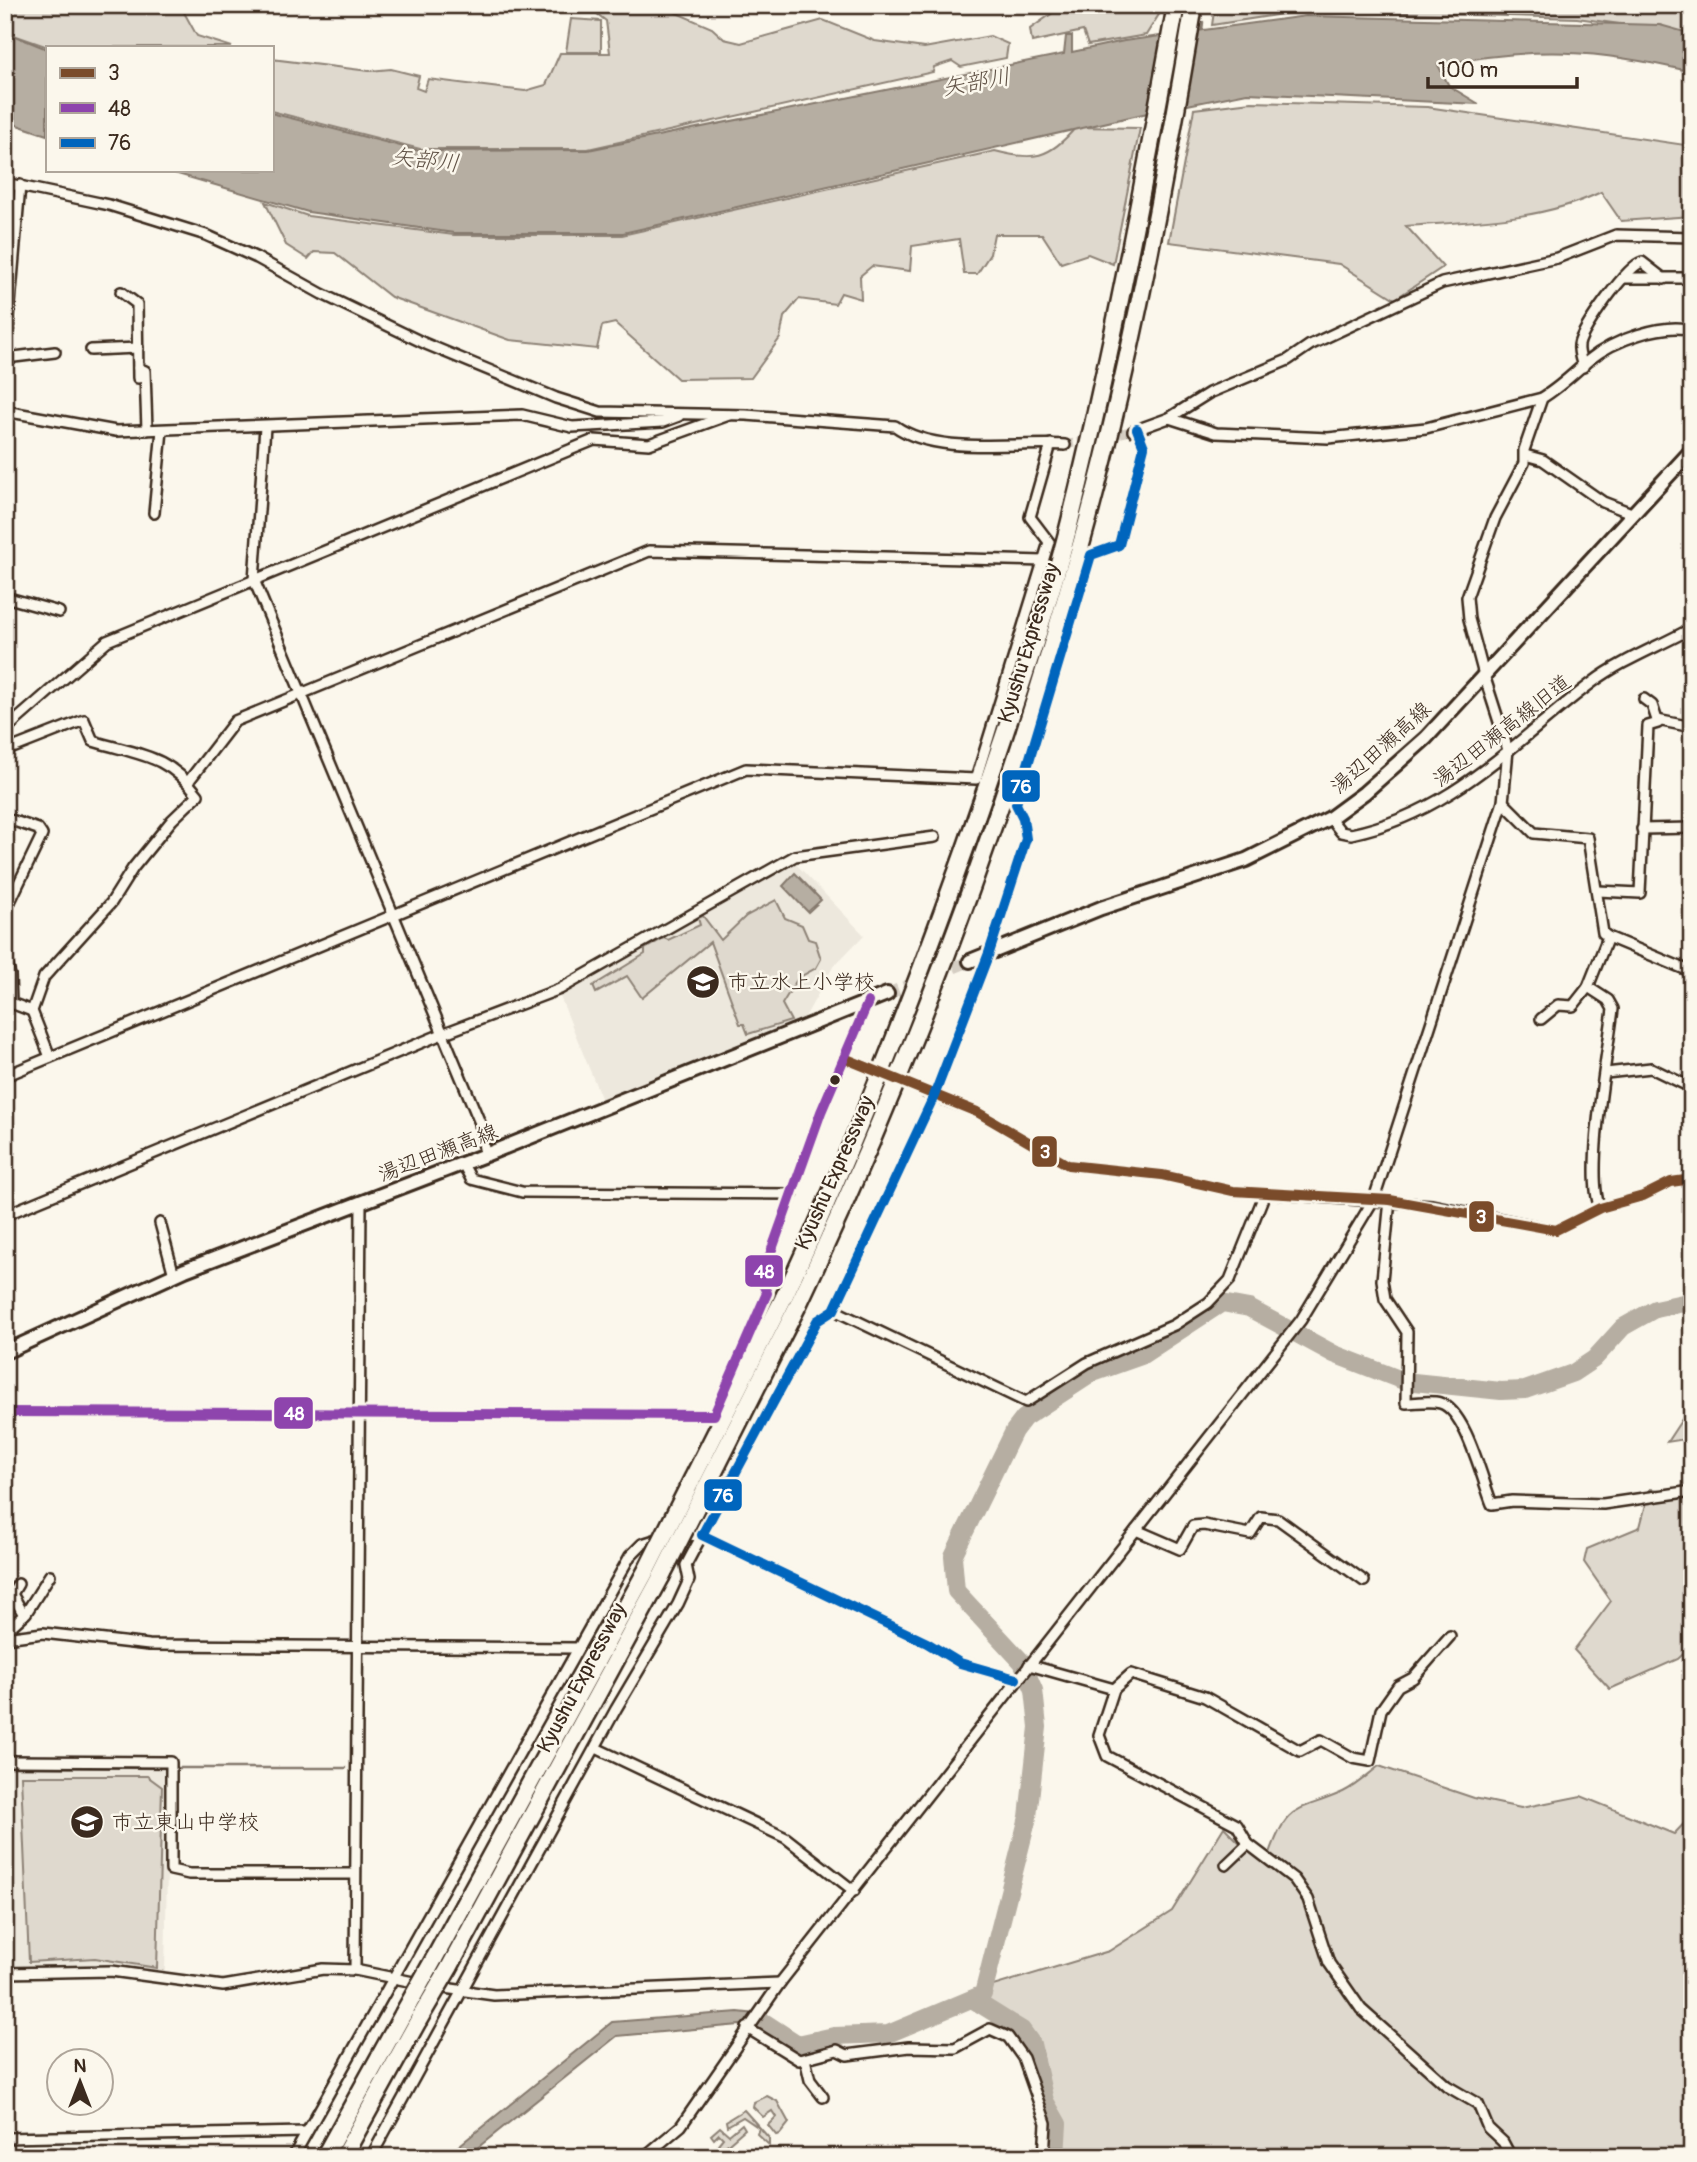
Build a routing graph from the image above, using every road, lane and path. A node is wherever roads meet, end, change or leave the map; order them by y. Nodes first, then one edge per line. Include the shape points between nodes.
1 (1176, 5) edge
2 (1194, 5) edge
3 (5, 183) edge
4 (20, 185) junction
5 (1692, 237) edge
6 (1623, 278) junction
7 (1692, 278) edge
8 (1664, 279) junction
9 (121, 292) dead end
10 (1692, 330) edge
11 (138, 348) junction
12 (91, 349) dead end
13 (55, 352) dead end
14 (6, 358) edge
15 (5, 363) edge
16 (1583, 367) junction
17 (1542, 398) junction
18 (5, 411) edge
19 (688, 414) junction
20 (730, 414) junction
21 (1169, 418) junction
22 (265, 427) junction
23 (147, 430) junction
24 (162, 430) junction
25 (1051, 444) junction
26 (1065, 445) tunnel mouth
27 (1692, 450) edge
28 (1525, 455) junction
29 (154, 513) dead end
30 (1634, 514) junction
31 (1044, 562) junction
32 (254, 580) junction
33 (5, 597) edge
34 (59, 612) dead end
35 (1692, 628) edge
36 (1484, 675) junction
37 (303, 693) junction
38 (1644, 699) dead end
39 (1657, 720) junction
40 (1692, 727) edge
41 (5, 730) edge
42 (1508, 750) junction
43 (5, 751) edge
44 (188, 782) junction
45 (1503, 802) junction
46 (5, 818) edge
47 (1330, 818) junction
48 (1692, 828) edge
49 (1642, 829) junction
50 (935, 837) dead end
51 (9, 891) edge
52 (1598, 891) junction
53 (5, 912) edge
54 (394, 915) junction
55 (1608, 937) junction
56 (989, 953) junction
57 (5, 955) edge
58 (970, 961) tunnel mouth
59 (1692, 972) edge
60 (1588, 987) junction
61 (887, 994) tunnel mouth
62 (868, 1002) junction
63 (32, 1011) junction
64 (1541, 1019) dead end
65 (442, 1034) junction
66 (50, 1057) junction
67 (844, 1058) junction
68 (857, 1064) tunnel mouth
69 (1606, 1073) junction
70 (5, 1076) edge
71 (1692, 1088) edge
72 (930, 1095) junction
73 (485, 1155) junction
74 (463, 1164) junction
75 (1692, 1179) edge
76 (1265, 1193) junction
77 (793, 1194) junction
78 (1374, 1199) junction
79 (1390, 1200) junction
80 (360, 1203) junction
81 (1600, 1208) junction
82 (5, 1215) edge
83 (160, 1223) dead end
84 (174, 1275) junction
85 (791, 1302) junction
86 (834, 1310) junction
87 (5, 1352) edge
88 (5, 1412) edge
89 (357, 1414) junction
90 (1692, 1491) edge
91 (1136, 1530) junction
92 (702, 1535) junction
93 (654, 1573) junction
94 (50, 1575) dead end
95 (1364, 1581) dead end
96 (18, 1584) dead end
97 (24, 1615) junction
98 (5, 1632) edge
99 (1450, 1636) dead end
100 (5, 1638) edge
101 (356, 1646) junction
102 (578, 1648) junction
103 (1029, 1665) junction
104 (1016, 1679) junction
105 (1114, 1689) junction
106 (606, 1704) tunnel mouth
107 (616, 1709) junction
108 (596, 1748) junction
109 (5, 1761) edge
110 (1248, 1844) junction
111 (1226, 1865) dead end
112 (355, 1874) junction
113 (855, 1891) junction
114 (355, 1970) junction
115 (5, 1973) edge
116 (390, 1979) junction
117 (780, 1983) junction
118 (461, 1991) junction
119 (410, 2017) junction
120 (747, 2028) junction
121 (805, 2059) junction
122 (823, 2097) dead end
123 (305, 2132) junction
124 (5, 2138) edge
125 (293, 2157) edge
126 (324, 2157) edge
127 (343, 2157) edge
128 (371, 2157) edge
129 (644, 2157) edge
130 (1044, 2157) edge
131 (1511, 2157) edge

1 - 85 highway, Kyushu Expressway via 1142,193 1066,535 960,863
2 - 85 highway, Kyushu Expressway via 1163,193 1113,415 1045,668 978,870 894,1094
3 - 4 street
4 - 14 street
4 - 19 street via 109,205 206,236 426,344 556,398 600,412
5 - 21 street via 1616,235 1557,258 1441,283 1310,345 1289,360 1209,393
6 - 8 street
6 - 8 street via 1642,262
6 - 16 street via 1585,330 1579,344
7 - 8 street
9 - 11 street via 136,304
10 - 16 street via 1669,328 1634,338 1605,350
11 - 12 street
11 - 23 street via 138,373 145,371
13 - 14 street
14 - 15 street
16 - 17 street
17 - 21 street via 1426,428 1355,436 1216,433
17 - 28 street
18 - 23 street via 117,431
19 - 20 street
19 - 22 street via 663,422 572,427 522,415
20 - 25 street via 895,426 911,437 952,444
20 - 32 street via 649,444 594,440
21 - 56 street via 1134,430 1144,447 1119,545 1091,555 1016,804 1026,839
22 - 24 street
22 - 32 street
23 - 24 street
24 - 29 street
25 - 26 street
25 - 31 street via 1030,517 1049,542
27 - 30 main road, 湯辺田瀬高線
28 - 30 street via 1543,460 1603,502
28 - 36 street via 1495,518 1467,597
30 - 36 main road, 湯辺田瀬高線
31 - 37 street via 649,551
31 - 54 street via 976,779 746,769
32 - 37 street
32 - 41 street via 107,641
33 - 34 street
35 - 42 street, 湯辺田瀬高線旧道 via 1595,680
36 - 42 street
36 - 47 main road, 湯辺田瀬高線 via 1400,763
37 - 44 street via 235,721
37 - 54 street
38 - 39 street via 1652,705
39 - 40 street
39 - 49 street via 1648,726
42 - 45 street
42 - 47 street, 湯辺田瀬高線旧道 via 1451,795 1406,818 1351,834 1341,832
43 - 44 street via 84,720 93,741 152,756
44 - 63 street via 198,795 172,820 111,903 44,977
45 - 52 street via 1534,834 1588,838
45 - 78 street
46 - 51 street via 38,829 42,835
47 - 56 main road, 湯辺田瀬高線 via 1246,860 1101,908
48 - 49 street
49 - 52 street via 1640,893
50 - 65 street via 795,856 560,989
51 - 53 street
52 - 55 street
54 - 65 street
54 - 66 street
55 - 59 street
55 - 60 street
56 - 58 main road, 湯辺田瀬高線
56 - 72 street
57 - 63 street via 11,1003
60 - 64 street via 1573,1006 1558,1005
60 - 69 street via 1613,1009
61 - 62 main road, 湯辺田瀬高線
62 - 67 street
62 - 73 main road, 湯辺田瀬高線
63 - 66 street
65 - 73 street via 480,1123
65 - 82 street
66 - 70 street
67 - 68 street
67 - 77 street
69 - 71 street via 1651,1069
69 - 81 street via 1595,1195
72 - 76 street via 976,1112 1068,1165
72 - 86 street
73 - 74 main road, 湯辺田瀬高線
74 - 77 street via 471,1179 522,1192
74 - 80 main road, 湯辺田瀬高線
75 - 81 street
76 - 78 street
76 - 86 street via 1230,1280 1208,1303 1174,1325 1087,1363 1026,1402
77 - 89 street via 761,1280 767,1293 713,1415
78 - 79 street
78 - 91 street via 1301,1320
79 - 81 street via 1556,1230
79 - 90 street via 1382,1280 1385,1299 1407,1332 1406,1403 1441,1403 1454,1412 1492,1504 1603,1504
80 - 84 main road, 湯辺田瀬高線
80 - 89 street
83 - 84 street
84 - 87 main road, 湯辺田瀬高線
85 - 93 highway, Kyushu Expressway, bridge
86 - 92 street via 817,1321
88 - 89 street
89 - 101 street
91 - 95 street via 1180,1549 1193,1526 1250,1534 1261,1517 1278,1519
91 - 103 street
92 - 102 street via 655,1538 642,1545 630,1556
92 - 104 street via 927,1643 960,1664
92 - 107 street via 686,1565 689,1580 678,1604
93 - 119 highway, Kyushu Expressway, bridge via 434,1959
93 - 119 highway, Kyushu Expressway, bridge via 449,1968
94 - 97 street
96 - 97 street via 12,1594
97 - 98 street
99 - 105 street via 1413,1678 1398,1686 1381,1710 1370,1761 1353,1758 1321,1740 1300,1751 1205,1697 1130,1674
100 - 101 street via 43,1633 149,1645
101 - 102 street
101 - 112 street
102 - 116 street via 566,1680
103 - 104 street
103 - 105 street
104 - 113 street
105 - 110 street via 1098,1735 1107,1756 1216,1811 1237,1825
106 - 107 street
107 - 108 street
108 - 113 street via 786,1838
108 - 118 street
109 - 112 street via 171,1762 171,1870 189,1874
110 - 111 street
110 - 131 street via 1294,1879 1308,1899 1329,1963 1361,2008 1447,2086 1478,2105 1488,2128
112 - 114 street
113 - 117 street
114 - 115 street via 323,1969 223,1986 111,1971
114 - 116 street
116 - 118 street
116 - 123 street
117 - 118 street via 494,1995
117 - 120 street
118 - 128 street
119 - 126 highway, Kyushu Expressway
119 - 127 highway, Kyushu Expressway
120 - 121 street via 799,2060
120 - 129 street via 681,2126
121 - 122 street via 810,2080
121 - 130 street via 837,2050 847,2055 909,2047 955,2048 990,2029 1008,2037 1023,2058 1046,2123
123 - 124 street
123 - 125 street

